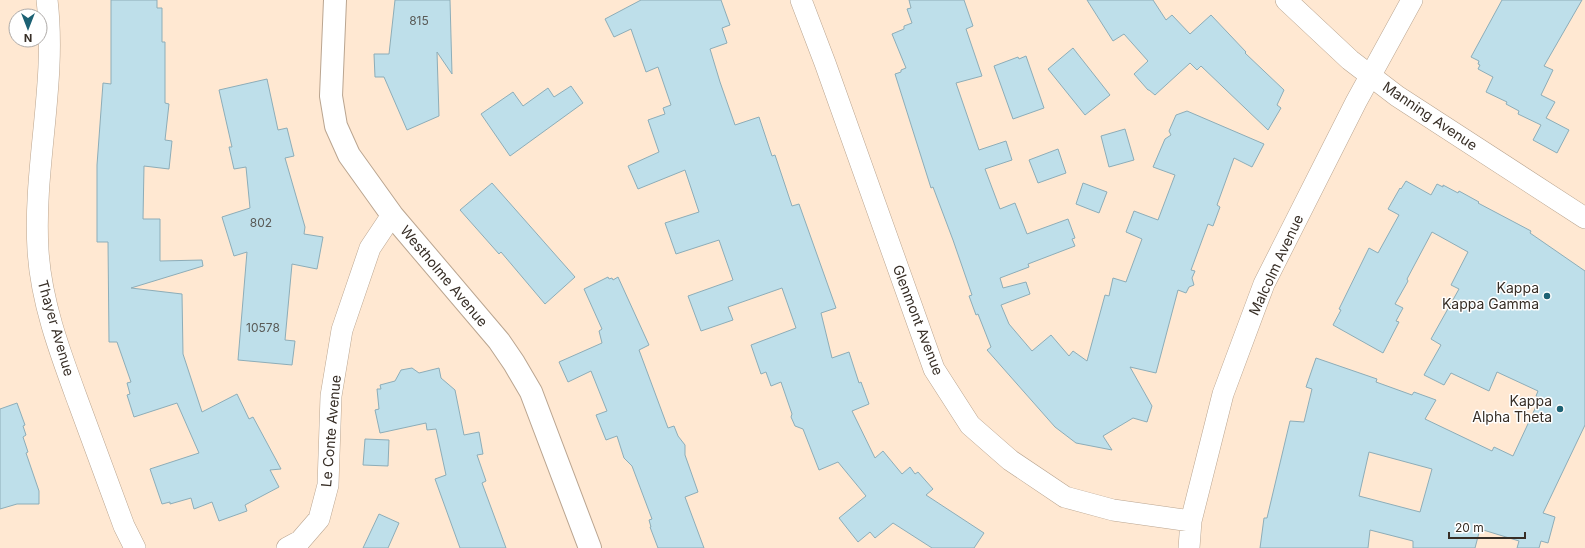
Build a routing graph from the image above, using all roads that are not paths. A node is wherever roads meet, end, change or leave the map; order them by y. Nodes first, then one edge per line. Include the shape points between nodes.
1 (47, 0) edge
2 (334, 0) edge
3 (801, 0) edge
4 (1286, 0) edge
5 (1412, 0) edge
6 (1371, 75) junction
7 (392, 215) junction
8 (1585, 218) edge
9 (1191, 521) junction
10 (135, 548) edge
11 (287, 548) edge
12 (590, 548) edge
13 (1188, 548) edge

1 - 10 street, Thayer Avenue via 50,21 49,56 37,212 42,288 61,355 124,526
2 - 7 street, Westholme Avenue via 331,96 336,126 349,155
3 - 9 street, Glenmont Avenue via 934,369 970,425 1010,460 1065,497 1113,510
4 - 6 street, Manning Avenue via 1350,60
5 - 6 street, Malcolm Avenue
6 - 8 street, Manning Avenue via 1397,96
6 - 9 street, Malcolm Avenue via 1264,284 1223,394
7 - 11 street, Le Conte Avenue via 370,248 342,330 331,396 328,485 319,519 300,541
7 - 12 street, Westholme Avenue via 499,341 514,363 533,399
9 - 13 street, Malcolm Avenue

